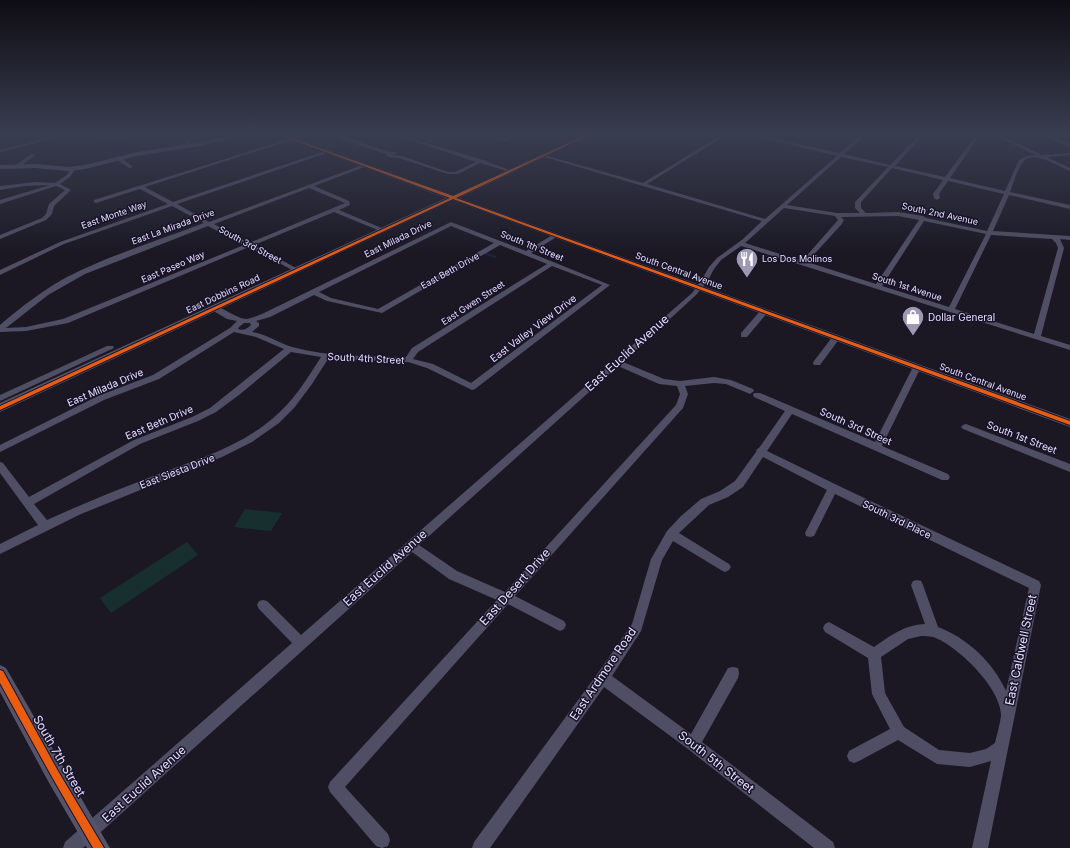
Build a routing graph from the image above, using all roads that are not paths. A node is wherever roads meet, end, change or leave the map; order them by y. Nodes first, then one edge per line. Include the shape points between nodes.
1 (71, 175) edge
2 (179, 175) edge
3 (259, 175) edge
4 (339, 175) edge
5 (391, 175) edge
6 (502, 175) edge
7 (610, 175) edge
8 (659, 175) edge
9 (819, 175) edge
10 (885, 175) edge
11 (926, 175) edge
12 (949, 175) edge
13 (1015, 175) edge
14 (946, 179) junction
15 (644, 184) junction
16 (55, 185) junction
17 (309, 186) junction
18 (140, 187) junction
19 (0, 188) edge
20 (1006, 193) junction
21 (452, 197) junction
22 (937, 198) dead end
23 (96, 201) dead end
24 (0, 202) edge
25 (172, 204) junction
26 (784, 206) junction
27 (1070, 207) edge
28 (335, 210) junction
29 (864, 214) junction
30 (837, 215) junction
31 (923, 218) junction
32 (767, 221) junction
33 (209, 224) junction
34 (452, 224) joint
35 (382, 230) junction
36 (989, 233) junction
37 (556, 235) junction
38 (0, 237) edge
39 (1054, 237) junction
40 (1070, 238) edge
41 (499, 243) junction
42 (739, 243) junction
43 (250, 245) junction
44 (526, 254) junction
45 (803, 263) junction
46 (551, 264) junction
47 (296, 270) junction
48 (0, 273) edge
49 (607, 285) joint
50 (878, 287) junction
51 (699, 288) junction
52 (314, 292) junction
53 (215, 308) junction
54 (951, 310) junction
55 (764, 312) junction
56 (230, 317) junction
57 (251, 323) junction
58 (0, 330) edge
59 (237, 330) junction
60 (744, 334) dead end
61 (258, 336) junction
62 (1036, 337) junction
63 (836, 338) junction
64 (110, 348) dead end
65 (1070, 348) edge
66 (289, 349) junction
67 (326, 356) junction
68 (93, 360) junction
69 (408, 360) junction
70 (617, 362) junction
71 (818, 363) dead end
72 (917, 367) junction
73 (680, 384) junction
74 (472, 387) joint
75 (0, 398) edge
76 (0, 408) edge
77 (791, 409) junction
78 (1070, 423) edge
79 (966, 427) dead end
80 (876, 447) junction
81 (0, 449) edge
82 (760, 451) junction
83 (0, 466) edge
84 (1070, 468) edge
85 (945, 477) dead end
86 (832, 488) junction
87 (28, 503) junction
88 (44, 525) junction
89 (810, 533) dead end
90 (671, 534) junction
91 (411, 545) junction
92 (0, 548) edge
93 (725, 567) dead end
94 (917, 585) dead end
95 (1035, 585) joint
96 (506, 598) junction
97 (263, 605) dead end
98 (560, 625) dead end
99 (829, 628) dead end
100 (933, 631) junction
101 (301, 644) junction
102 (874, 654) junction
103 (733, 672) dead end
104 (0, 674) edge
105 (603, 678) junction
106 (1008, 715) junction
107 (899, 732) junction
108 (693, 744) junction
109 (1002, 747) junction
110 (854, 756) dead end
111 (90, 832) junction
112 (382, 840) dead end
113 (71, 848) edge
114 (99, 848) edge
115 (480, 848) edge
116 (827, 848) edge
117 (980, 848) edge

1 - 16 street
2 - 18 street
3 - 25 street, East Monte Way
4 - 17 street, East La Mirada Drive
5 - 21 main road, South Central Avenue
6 - 21 main road, East Dobbins Road
7 - 15 street
8 - 15 street
9 - 26 street, East Euclid Avenue
10 - 29 street via 858,202 858,208
11 - 14 street
12 - 14 street
13 - 20 street
14 - 20 street
14 - 22 street via 936,194
15 - 32 street
16 - 19 street via 31,183
16 - 24 street
16 - 38 street via 66,187 68,190 51,205 49,214 44,219
17 - 28 street, East Paseo Way via 347,202 348,204
17 - 33 street, East La Mirada Drive
18 - 23 street
18 - 25 street, South 3rd Street
20 - 27 street
20 - 36 street
21 - 35 main road, East Dobbins Road
21 - 37 main road, South Central Avenue
25 - 33 street, South 3rd Street
25 - 48 street, East Monte Way via 62,243
26 - 30 street, South 2nd Avenue
26 - 32 street, East Euclid Avenue
28 - 35 street
28 - 43 street, East Paseo Way
29 - 30 street, South 2nd Avenue
29 - 31 street, South 2nd Avenue via 898,214
30 - 45 street via 841,220 839,224
31 - 36 street, South 2nd Avenue
31 - 50 street
32 - 42 street, East Euclid Avenue
33 - 43 street, South 3rd Street
33 - 58 street, East La Mirada Drive via 74,276 38,297
34 - 41 street, South 1th Street
34 - 52 street, East Milada Drive
35 - 47 main road, East Dobbins Road
36 - 39 street, South 2nd Avenue
36 - 54 street
37 - 44 street
37 - 51 main road, South Central Avenue
39 - 40 street, South 2nd Avenue
39 - 62 street via 1061,248
41 - 44 street, South 1th Street
41 - 52 street, East Beth Drive via 379,310 329,300
42 - 45 street, South 1st Avenue
42 - 51 street, East Euclid Avenue via 713,265
43 - 47 street, South 3rd Street
43 - 58 street, East Paseo Way via 65,321 38,328
44 - 46 street, South 1th Street
45 - 50 street, South 1st Avenue
46 - 49 street, South 1th Street
46 - 69 street, East Gwen Street via 415,350
47 - 53 main road, East Dobbins Road
49 - 74 street, East Valley View Drive
50 - 54 street, South 1st Avenue
51 - 55 main road, South Central Avenue
51 - 70 street, East Euclid Avenue
52 - 57 street, East Milada Drive
53 - 56 street
53 - 68 main road, East Dobbins Road
54 - 62 street, South 1st Avenue
55 - 60 street
55 - 63 main road, South Central Avenue
56 - 57 street
56 - 59 street
57 - 59 street via 250,330
57 - 61 street
59 - 61 street, South 4th Street
59 - 81 street, East Milada Drive via 156,377 101,398
61 - 66 street, South 4th Street
62 - 65 street, South 1st Avenue
63 - 71 street
63 - 72 main road, South Central Avenue
64 - 68 street, East Dobbins Road
66 - 67 street, South 4th Street
66 - 87 street, East Beth Drive via 213,410 136,442
67 - 69 street, South 4th Street
67 - 88 street, East Siesta Drive via 304,391 291,406 251,438 218,455
68 - 75 street, East Dobbins Road
68 - 76 main road, East Dobbins Road
69 - 74 street, South 4th Street via 430,366
70 - 73 street, South 3rd Street via 653,379
70 - 91 street, East Euclid Avenue
72 - 78 main road, South Central Avenue
72 - 80 street
73 - 77 street, South 3rd Street via 714,377
73 - 96 street, East Desert Drive via 684,394 680,406
77 - 80 street, South 3rd Street
77 - 82 street, East Ardmore Road
79 - 84 street, South 1st Street
80 - 85 street, South 3rd Street
82 - 86 street, South 3rd Place
82 - 90 street, East Ardmore Road via 739,484 724,494 704,502
83 - 87 street
86 - 89 street
86 - 95 street, South 3rd Place
87 - 88 street
88 - 92 street, East Siesta Drive
90 - 93 street
90 - 105 street, East Ardmore Road via 657,559 637,627
91 - 96 street via 453,575
91 - 101 street, East Euclid Avenue
94 - 100 street
95 - 106 street, East Caldwell Street
96 - 98 street
96 - 112 street, East Desert Drive via 335,787
97 - 101 street
99 - 102 street
100 - 102 street, East Caldwell Street via 914,631 899,637
100 - 106 street, East Caldwell Street via 961,645 983,666 997,686
101 - 111 street, East Euclid Avenue
102 - 107 street via 879,694
103 - 108 street
104 - 111 main road, South 7th Street
105 - 108 street, South 5th Street
105 - 115 street, East Ardmore Road
106 - 109 street, East Caldwell Street
107 - 109 street via 937,757 970,760
107 - 110 street
108 - 116 street, South 5th Street
109 - 117 street, East Caldwell Street
111 - 113 street, East Euclid Avenue
111 - 114 main road, South 7th Street

